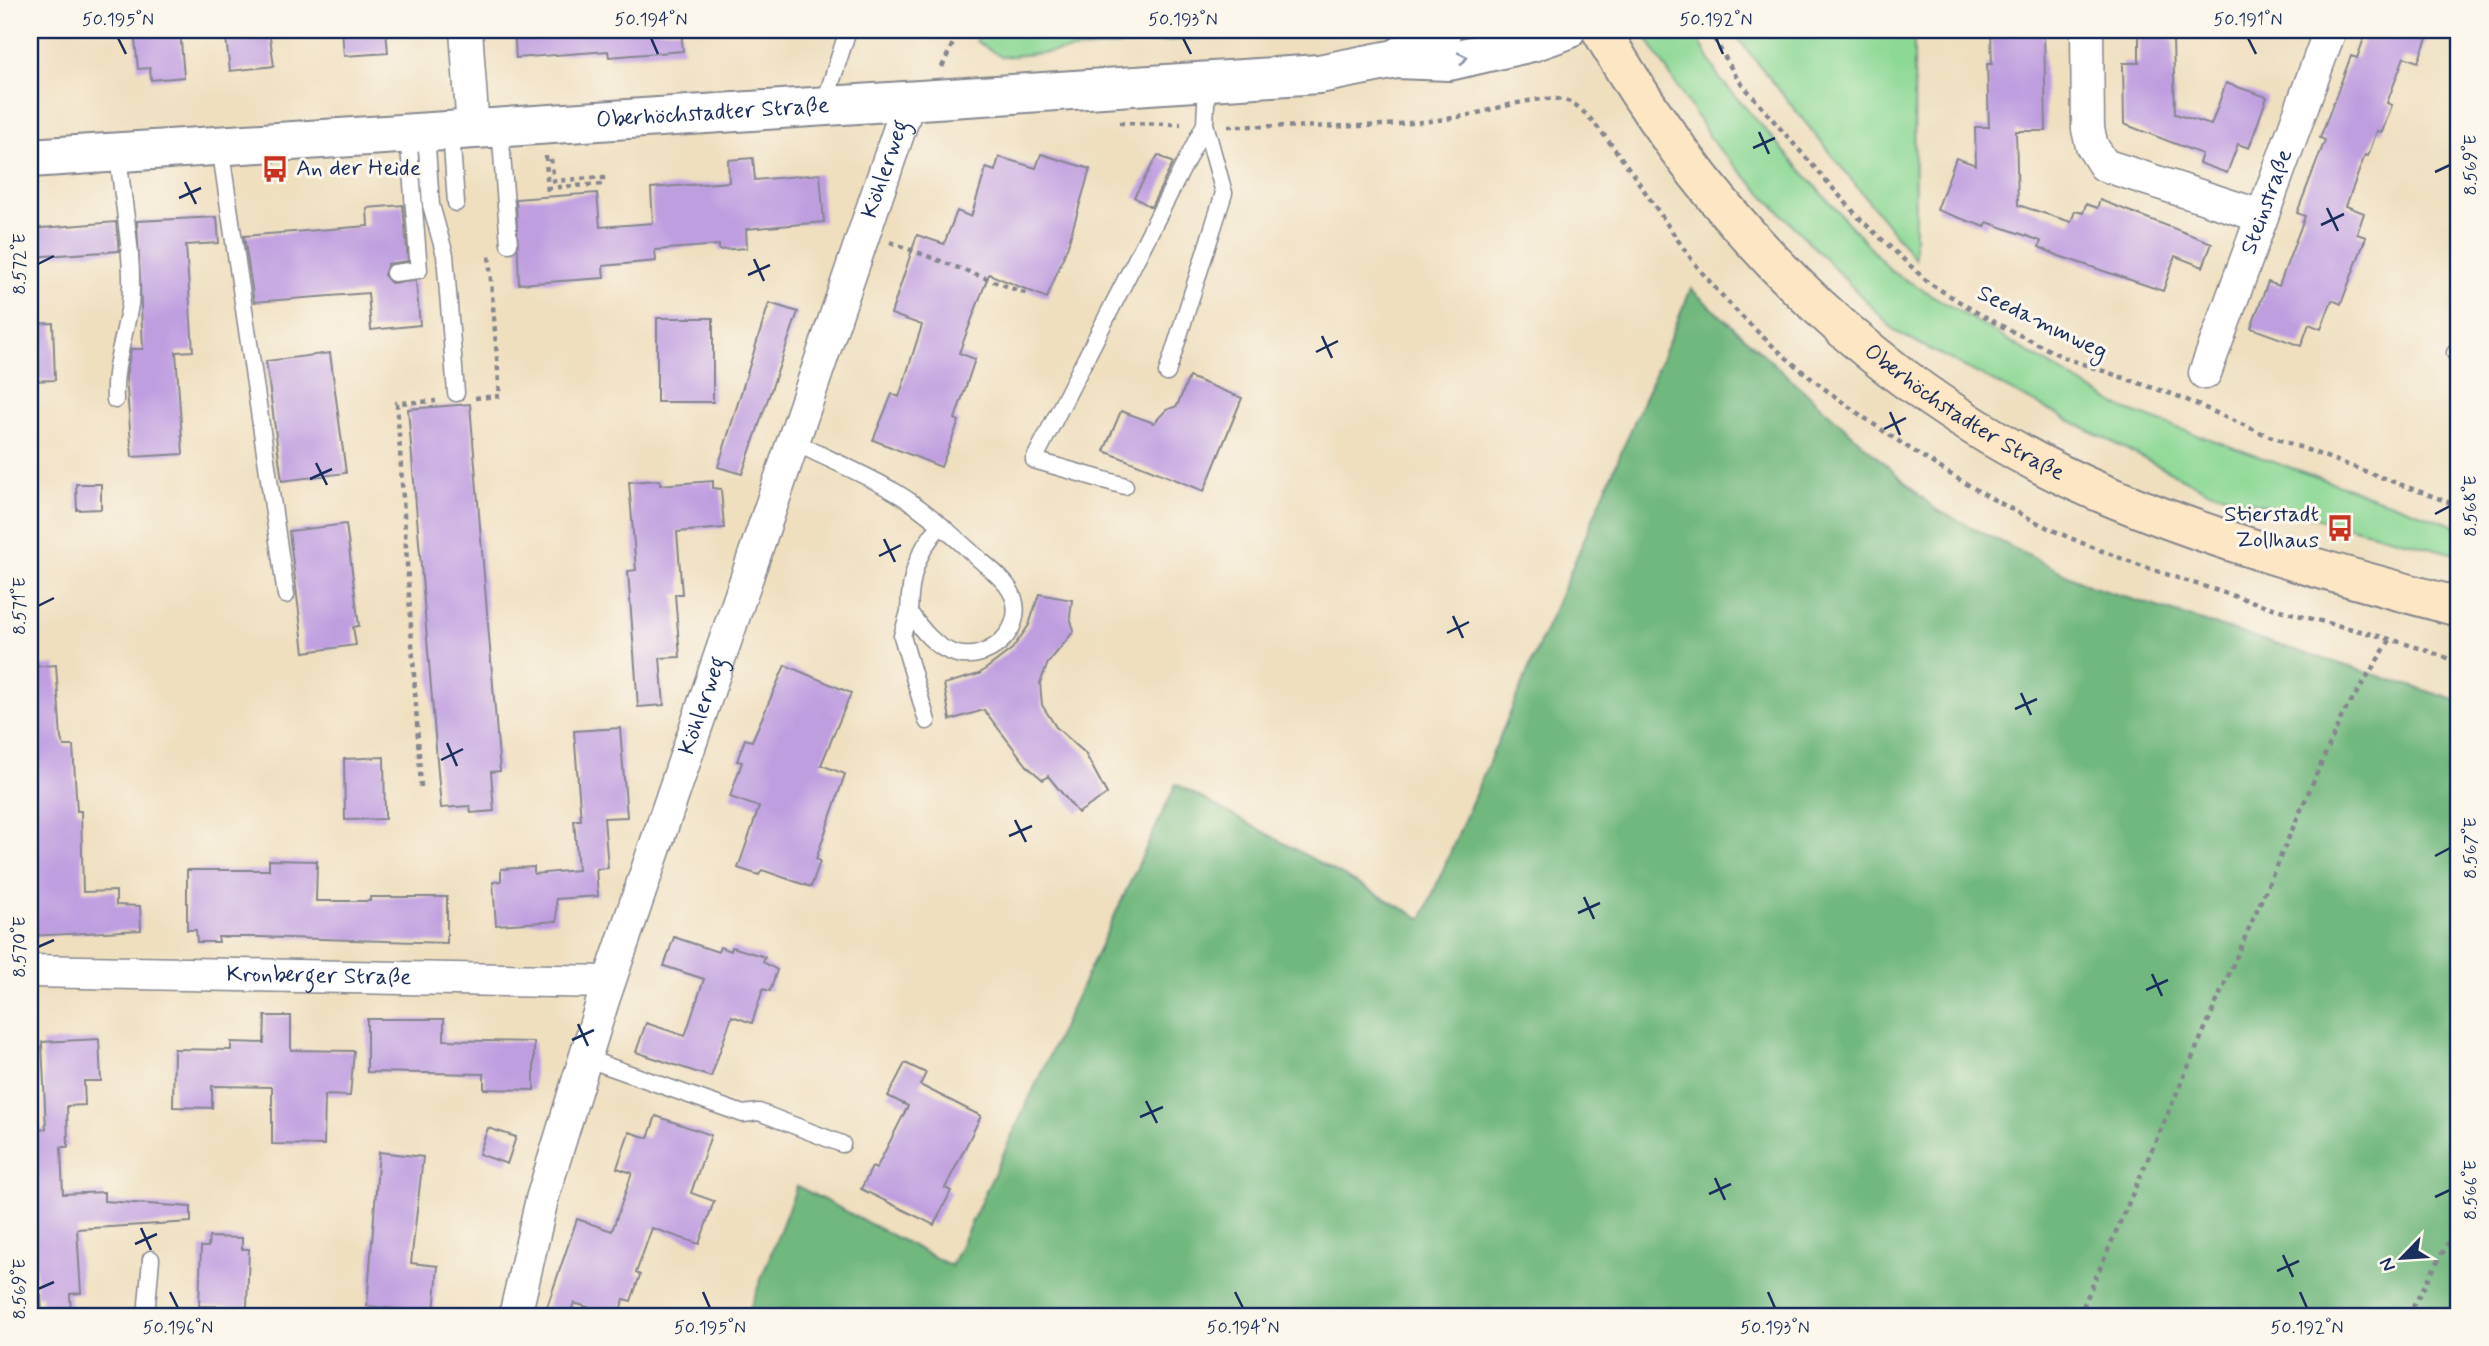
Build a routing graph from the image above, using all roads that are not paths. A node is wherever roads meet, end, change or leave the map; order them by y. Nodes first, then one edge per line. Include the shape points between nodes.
1 (466, 30) edge
2 (848, 30) edge
3 (1442, 30) edge
4 (1566, 30) edge
5 (1601, 30) edge
6 (2087, 30) edge
7 (2330, 30) edge
8 (1395, 59) junction
9 (1207, 82) junction
10 (909, 101) junction
11 (824, 106) junction
12 (1205, 124) junction
13 (452, 131) junction
14 (220, 146) junction
15 (118, 153) junction
16 (30, 158) edge
17 (456, 203) dead end
18 (2261, 216) junction
19 (509, 244) dead end
20 (394, 273) dead end
21 (1167, 373) dead end
22 (2205, 373) dead end
23 (456, 396) road end
24 (115, 400) dead end
25 (794, 442) junction
26 (1125, 486) dead end
27 (941, 525) junction
28 (286, 595) dead end
29 (2459, 607) edge
30 (909, 612) junction
31 (927, 721) dead end
32 (30, 971) edge
33 (609, 982) junction
34 (585, 1058) junction
35 (842, 1144) dead end
36 (150, 1259) dead end
37 (146, 1316) edge
38 (515, 1316) edge

1 - 13 street
2 - 11 lane
3 - 8 street, Oberhöchstadter Straße
8 -> 4 street, Oberhöchstadter Straße via 1449,61
5 - 29 main road, Oberhöchstadter Straße via 1668,138 1763,253 1873,354 1933,398 2007,444 2120,500 2262,552
6 - 18 street via 2088,129 2104,165
7 - 18 street, Steinstraße
8 - 9 street, Oberhöchstadter Straße via 1319,74
9 - 10 street, Oberhöchstadter Straße
9 - 12 lane
10 - 11 street, Oberhöchstadter Straße
10 - 25 street, Köhlerweg
11 - 13 street, Oberhöchstadter Straße
12 - 21 lane via 1224,193
12 - 26 lane via 1034,460
13 - 14 street, Oberhöchstadter Straße
13 - 17 lane
13 - 19 lane
13 - 20 lane via 419,270
13 - 23 lane via 431,205 445,255
14 - 15 street, Oberhöchstadter Straße
14 - 28 lane
15 - 16 street, Oberhöchstadter Straße
15 - 24 lane via 130,304 114,374
18 - 22 street, Steinstraße
25 - 27 lane via 897,493
25 - 33 street, Köhlerweg
27 - 30 lane via 923,544 914,566
27 - 30 lane via 1004,582 1014,597 1014,622 989,651 972,657 938,645
30 - 31 lane via 902,636
32 - 33 street, Kronberger Straße
33 - 34 street, Köhlerweg
34 - 35 lane via 743,1114 759,1112
34 - 38 street, Köhlerweg via 542,1199
36 - 37 lane

